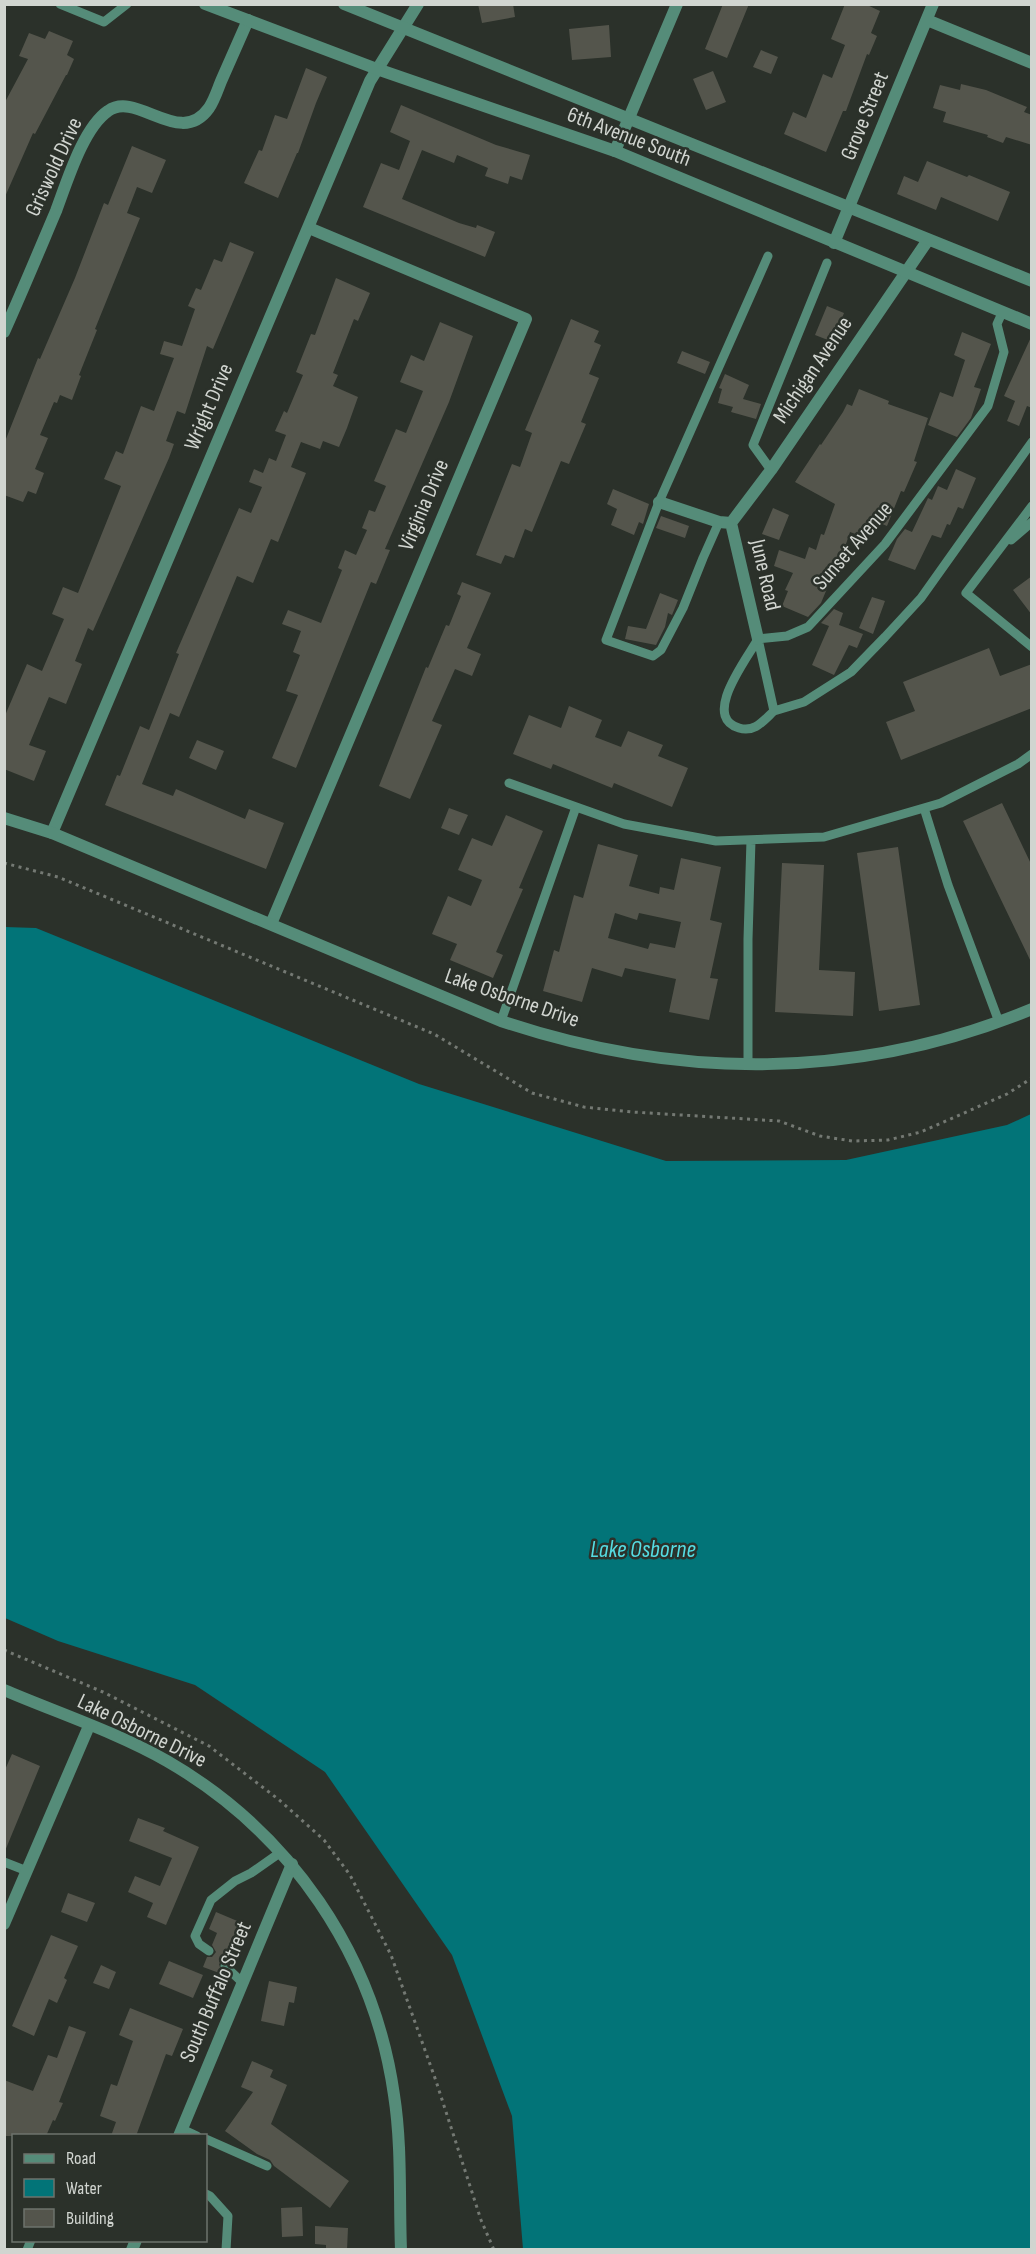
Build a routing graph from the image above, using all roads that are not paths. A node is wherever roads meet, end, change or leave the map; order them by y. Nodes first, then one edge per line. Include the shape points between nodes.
1 (60, 4) edge
2 (127, 4) edge
3 (205, 4) edge
4 (344, 4) edge
5 (417, 4) edge
6 (677, 4) edge
7 (933, 4) edge
8 (248, 20) junction
9 (927, 20) junction
10 (402, 29) junction
11 (1032, 63) edge
12 (377, 69) junction
13 (629, 118) junction
14 (615, 152) junction
15 (849, 207) junction
16 (309, 228) junction
17 (928, 240) junction
18 (834, 243) junction
19 (768, 256) dead end
20 (827, 263) dead end
21 (906, 272) junction
22 (1032, 281) edge
23 (1002, 313) junction
24 (1032, 324) edge
25 (4, 332) edge
26 (1032, 442) edge
27 (771, 470) junction
28 (659, 502) junction
29 (1032, 506) edge
30 (725, 522) junction
31 (1032, 522) edge
32 (994, 555) junction
33 (758, 639) junction
34 (1032, 647) edge
35 (774, 711) junction
36 (1032, 754) edge
37 (510, 783) dead end
38 (576, 807) junction
39 (924, 808) junction
40 (4, 818) edge
41 (52, 833) junction
42 (751, 840) junction
43 (271, 924) junction
44 (1032, 1009) edge
45 (501, 1021) junction
46 (999, 1023) junction
47 (748, 1065) junction
48 (4, 1690) edge
49 (89, 1726) junction
50 (281, 1852) junction
51 (4, 1862) edge
52 (292, 1864) junction
53 (27, 1871) junction
54 (5, 1920) edge
55 (209, 1951) dead end
56 (225, 1966) dead end
57 (243, 1983) junction
58 (181, 2132) edge
59 (207, 2139) edge
60 (267, 2166) dead end
61 (207, 2194) edge
62 (226, 2250) edge
63 (401, 2250) edge

1 - 2 lane via 104,22
3 - 8 street, 6th Avenue South
4 - 10 street, 6th Avenue South
5 - 10 street, Wright Drive
6 - 13 street
7 - 9 street, Grove Street
8 - 12 street, 6th Avenue South
8 - 25 street, Griswold Drive via 213,102 203,115 172,122 123,106 108,110 95,124
9 - 11 street
9 - 15 street, Grove Street
10 - 12 street, Wright Drive
10 - 13 street, 6th Avenue South
12 - 14 street, 6th Avenue South
12 - 16 street, Wright Drive
13 - 14 street
13 - 15 street, 6th Avenue South
14 - 18 street, 6th Avenue South
15 - 17 street, 6th Avenue South
15 - 18 street, Grove Street
16 - 41 street, Wright Drive
16 - 43 street, Virginia Drive via 526,319
17 - 21 street, Michigan Avenue
17 - 22 street, 6th Avenue South
18 - 21 street, 6th Avenue South
19 - 28 lane
20 - 27 lane via 753,445
21 - 23 street, 6th Avenue South
21 - 27 street, Michigan Avenue
23 - 24 street, 6th Avenue South
23 - 33 lane, Sunset Avenue via 997,324 1004,352 987,406 885,544 808,627 787,636
26 - 35 lane via 921,598 885,637 851,672 804,702
27 - 30 street, Michigan Avenue
28 - 30 street, June Road
28 - 30 lane via 606,640 653,656 661,650 702,558
29 - 32 lane
30 - 33 street, June Road
31 - 32 lane
32 - 34 lane via 966,593
33 - 35 lane
33 - 35 lane via 727,693 724,718 731,725 748,730 759,726
36 - 39 lane via 941,803
37 - 38 lane
38 - 42 lane via 624,825 716,841
38 - 45 lane
39 - 42 lane via 824,837
39 - 46 lane
40 - 41 street, Lake Osborne Drive
41 - 43 street, Lake Osborne Drive
42 - 47 lane
43 - 45 street, Lake Osborne Drive
44 - 46 street, Lake Osborne Drive
45 - 47 street, Lake Osborne Drive via 606,1051
46 - 47 street, Lake Osborne Drive via 903,1050 833,1061
48 - 49 street, Lake Osborne Drive
49 - 50 street, Lake Osborne Drive via 166,1761 207,1786
49 - 53 street
50 - 52 street, Lake Osborne Drive
50 - 55 lane via 211,1900 195,1936
51 - 53 lane
52 - 57 street, South Buffalo Street
52 - 63 street, Lake Osborne Drive via 344,1941 372,2002 386,2048 397,2127
53 - 54 street
56 - 57 lane
57 - 58 street, South Buffalo Street
59 - 60 lane
61 - 62 lane via 228,2216

